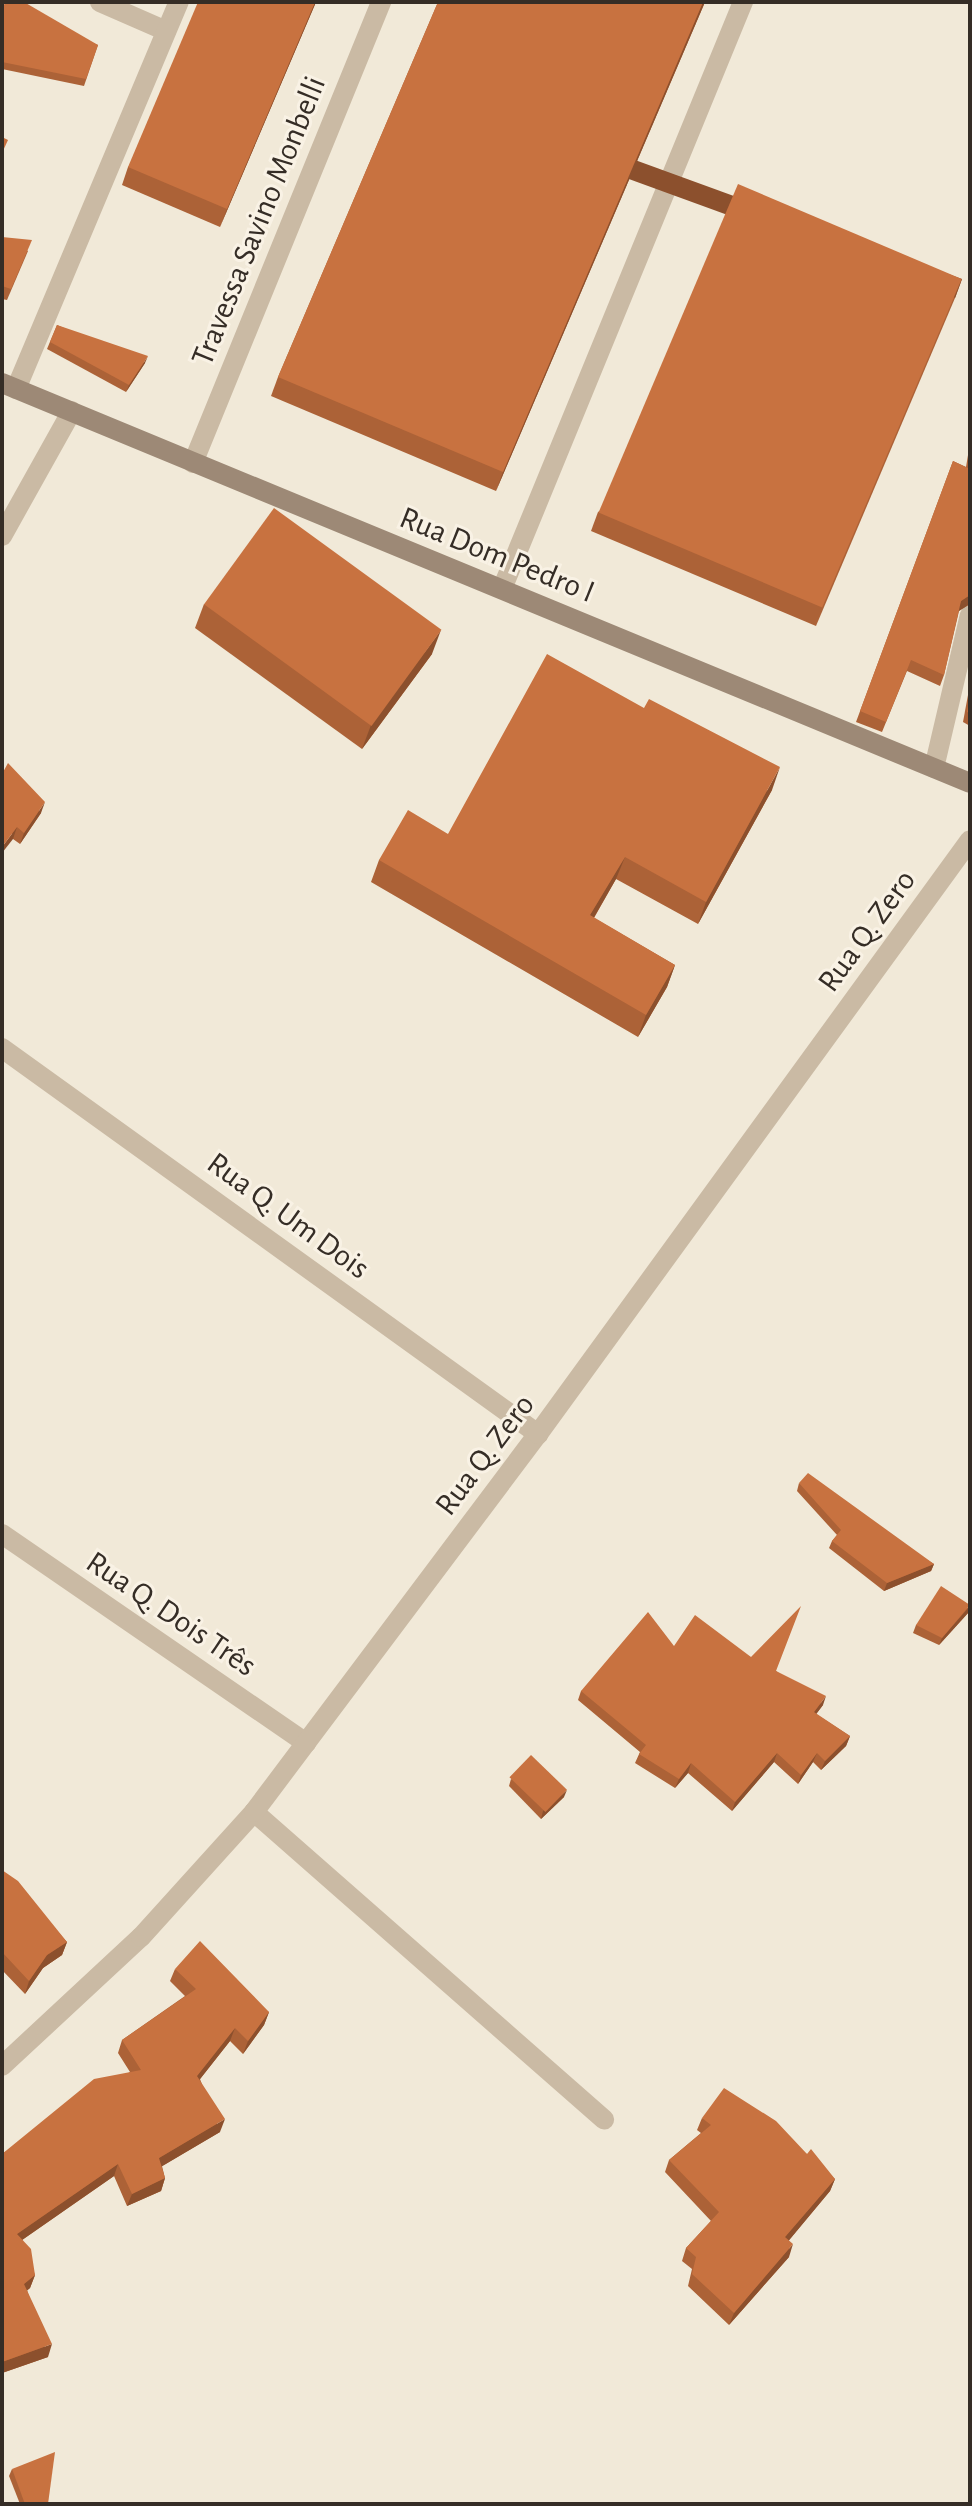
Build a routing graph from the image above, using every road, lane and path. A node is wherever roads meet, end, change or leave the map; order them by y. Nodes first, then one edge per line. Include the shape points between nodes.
1 (100, 2) edge
2 (179, 2) edge
3 (381, 2) edge
4 (743, 2) edge
5 (166, 31) junction
6 (9, 386) edge
7 (72, 411) junction
8 (193, 463) junction
9 (2, 536) edge
10 (502, 589) junction
11 (970, 615) edge
12 (934, 768) junction
13 (970, 783) edge
14 (970, 840) edge
15 (2, 1048) edge
16 (538, 1434) junction
17 (2, 1534) edge
18 (306, 1743) junction
19 (254, 1812) junction
20 (2, 2066) edge
21 (604, 2119) dead end

1 - 5 street
2 - 5 street
3 - 8 street, Travessa Savino Monbelli
4 - 10 street
5 - 6 street
6 - 7 street, Rua Dom Pedro I
7 - 8 street, Rua Dom Pedro I
7 - 9 street
8 - 10 street, Rua Dom Pedro I
10 - 12 street, Rua Dom Pedro I
11 - 12 street
12 - 13 street, Rua Dom Pedro I
14 - 16 street, Rua Q. Zero
15 - 16 street, Rua Q. Um Dois
16 - 18 street, Rua Q. Zero
17 - 18 street, Rua Q. Dois Três
18 - 19 street, Rua Q. Zero
19 - 20 street, Rua Q. Zero via 141,1937
19 - 21 street

